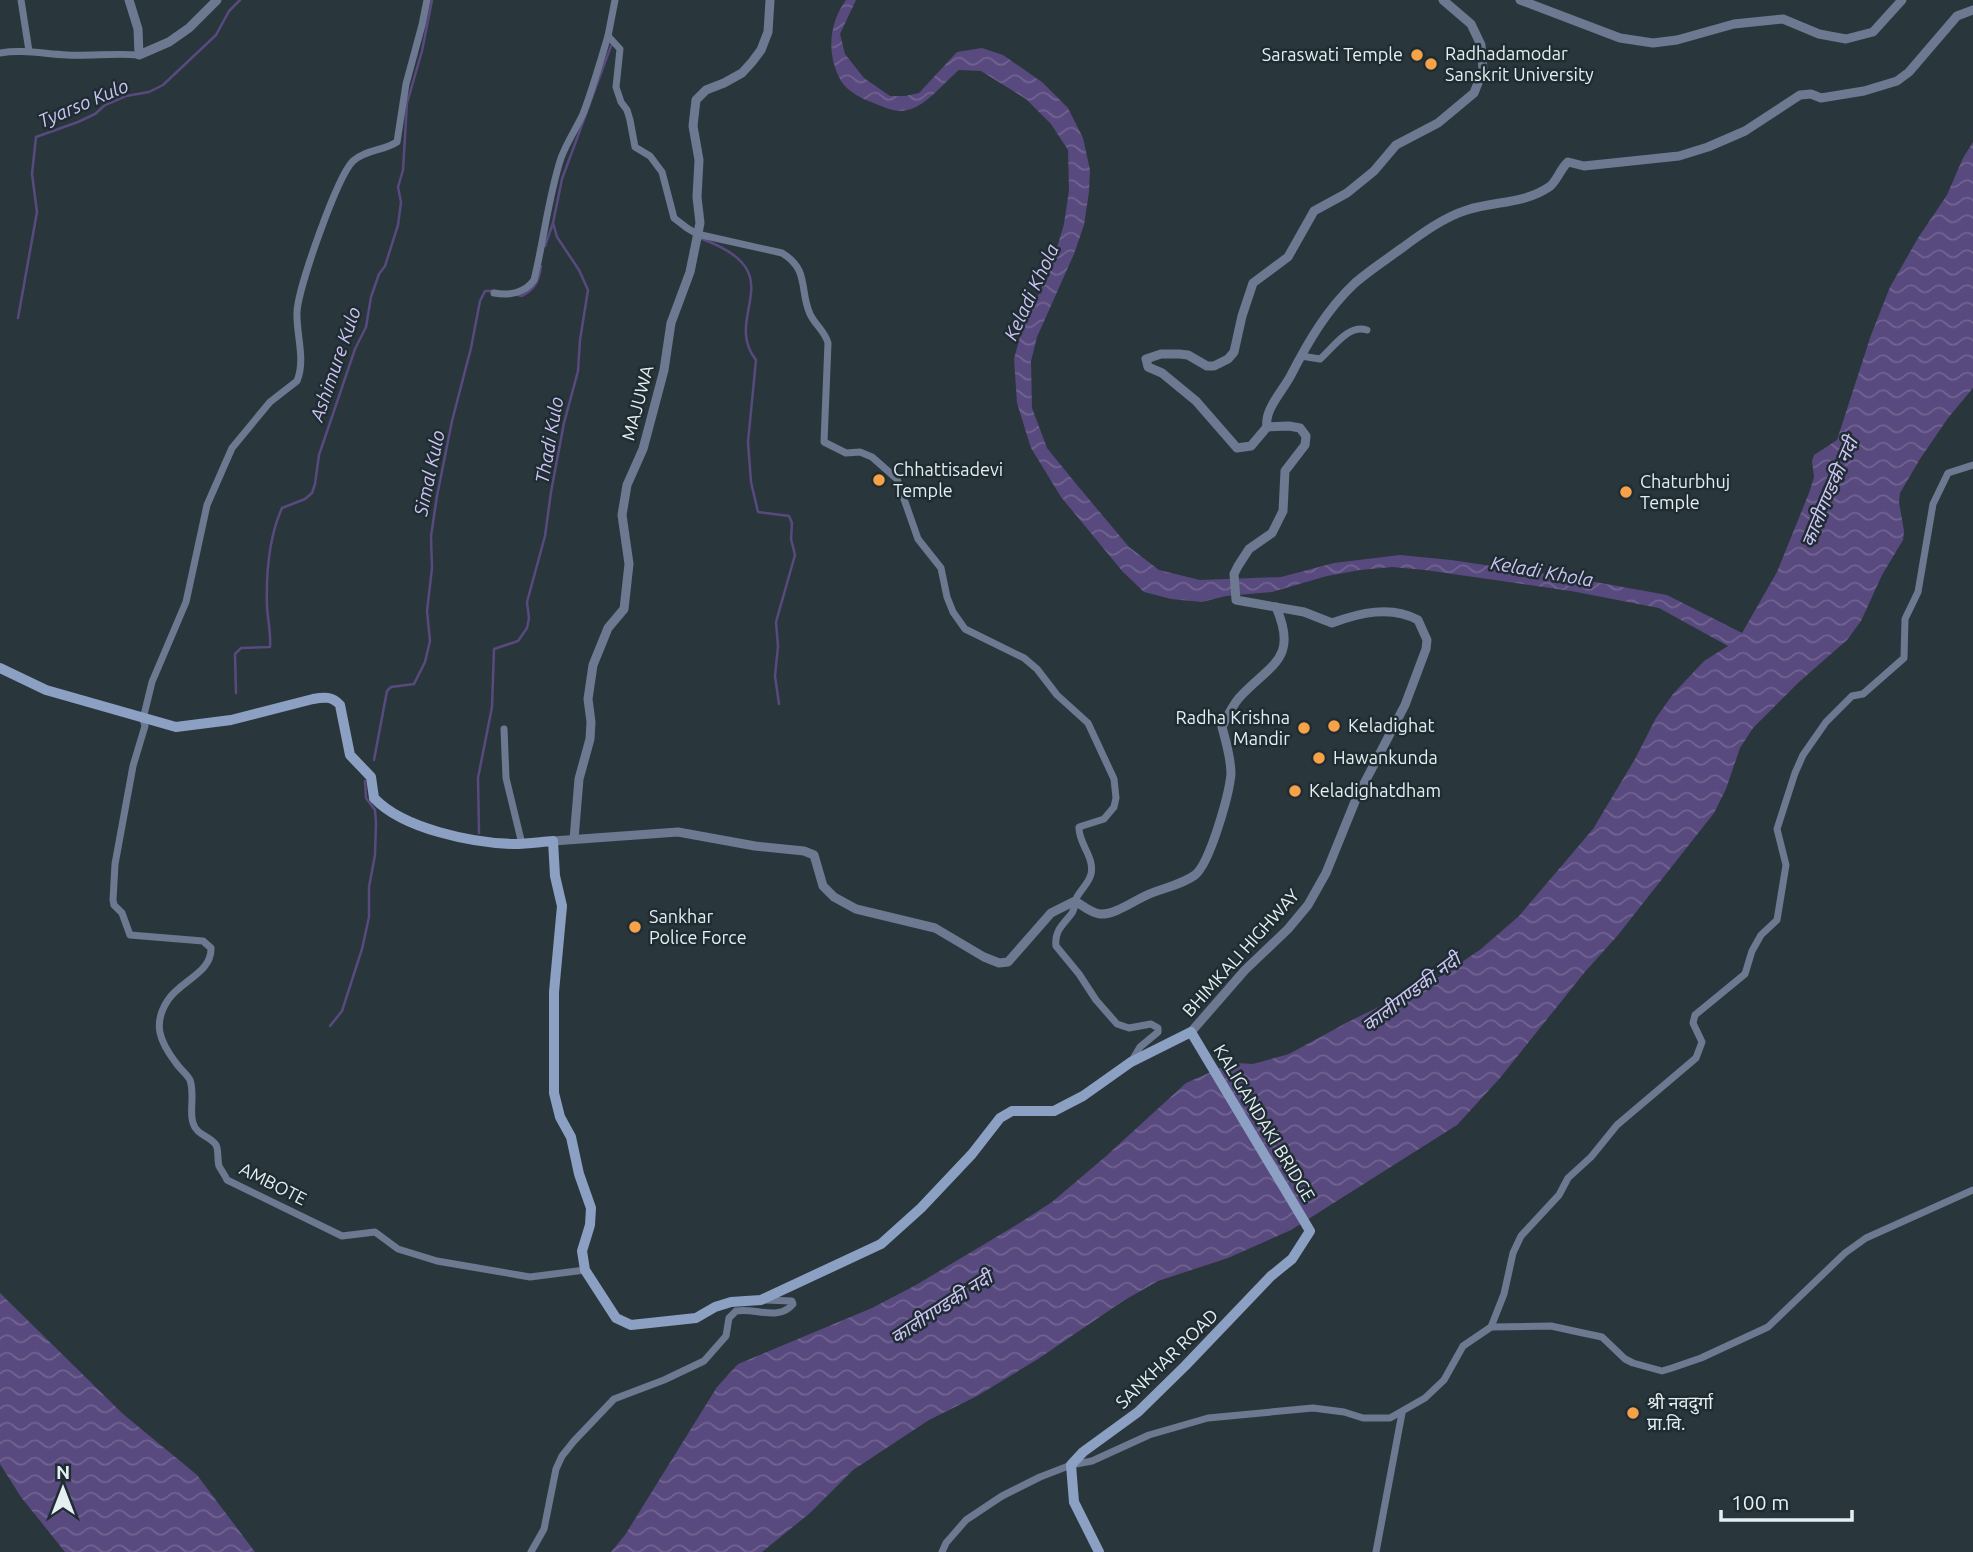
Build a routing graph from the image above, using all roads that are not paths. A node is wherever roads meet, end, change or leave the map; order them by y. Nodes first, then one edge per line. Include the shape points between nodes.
1 (21, 0) edge
2 (129, 0) edge
3 (218, 0) edge
4 (427, 0) edge
5 (615, 0) edge
6 (770, 0) edge
7 (1443, 0) edge
8 (1520, 0) edge
9 (1902, 0) edge
10 (1973, 10) edge
11 (609, 37) junction
12 (29, 51) junction
13 (0, 53) edge
14 (139, 55) junction
15 (697, 234) junction
16 (494, 293) dead end
17 (1367, 330) dead end
18 (1301, 356) junction
19 (1267, 427) junction
20 (1973, 465) edge
21 (1276, 607) junction
22 (0, 668) edge
23 (143, 719) junction
24 (504, 729) dead end
25 (574, 839) junction
26 (552, 841) junction
27 (522, 844) junction
28 (1075, 901) junction
29 (1191, 1032) junction
30 (1131, 1062) junction
31 (1973, 1190) edge
32 (1310, 1231) joint
33 (584, 1270) junction
34 (761, 1300) junction
35 (1491, 1327) junction
36 (1402, 1413) junction
37 (1071, 1465) junction
38 (531, 1552) edge
39 (942, 1552) edge
40 (1099, 1552) edge
41 (1376, 1552) edge

1 - 12 street
2 - 14 street via 138,29
3 - 14 street via 169,42
4 - 23 street via 405,84 397,142 353,162 335,192 298,299 300,374 232,448 208,506 186,602 152,682
5 - 11 street
6 - 15 street, MAJUWA via 768,32 761,50 741,73 696,100
7 - 19 street via 1471,24 1480,45 1483,70 1474,93 1438,122 1396,145 1347,193 1314,211 1288,257 1253,283 1234,352 1228,359 1214,366 1180,354 1146,359 1148,367 1196,401 1237,448 1251,446
8 - 9 street via 1620,38 1653,43 1734,24 1783,19 1846,40 1873,32
10 - 18 street via 1957,16 1897,81 1821,98 1800,95 1745,131 1679,156 1584,166 1568,162 1552,186 1517,202 1466,210 1423,233 1355,283 1330,310
11 - 15 street via 620,49 616,87 631,120 635,146 662,172 674,218
11 - 16 street via 582,116 561,160 534,280 509,295
12 - 13 street
12 - 14 street
15 - 25 street, MAJUWA via 690,272 671,323 643,449 627,485 622,515 629,564 624,609 608,628 593,665 588,699 590,739 579,779
15 - 28 street via 782,253 794,260 804,282 809,312 828,343 824,442 846,453 872,457 897,479 918,539 941,568 947,597 965,629 1024,658 1088,723 1114,779 1116,798 1104,819 1079,827 1091,874
17 - 18 street via 1349,332 1320,359
18 - 19 street via 1269,410
19 - 21 street, BHIMKALI HIGHWAY via 1300,428 1305,445 1286,471 1283,511 1272,533 1249,549 1234,574 1236,599
20 - 35 street via 1948,472 1933,504 1918,592 1905,619 1904,658 1863,694 1852,696 1826,722 1795,773 1777,829 1786,864 1777,920 1761,935 1745,974 1695,1015 1693,1023 1702,1042 1696,1058 1617,1125 1521,1236
21 - 28 street via 1283,622 1284,652 1237,700 1222,727 1231,775 1214,844 1198,873 1111,912 1100,914
21 - 29 street, BHIMKALI HIGHWAY via 1332,623 1395,610 1418,620 1426,649 1405,705 1308,905
22 - 23 main road via 46,690
23 - 27 main road via 186,726 327,697 340,705 350,755 372,777 372,792 380,804 405,820 444,832
23 - 33 street, AMBOTE via 115,864 114,905 130,935 203,941 211,948 205,967 166,1002 158,1028 160,1040 189,1078 192,1121 217,1147 218,1164 227,1180 342,1236 375,1232 398,1249 437,1261 530,1277
24 - 27 street via 506,778
25 - 26 street
25 - 28 street via 678,832 804,851 814,855 823,886 834,897 856,909 935,928 999,963 1015,957 1051,913
26 - 27 main road
26 - 33 main road via 562,906 554,992 554,1093 591,1208 582,1251
28 - 30 street via 1057,933 1056,946 1117,1024 1158,1028
29 - 30 main road
29 - 32 main road, KALIGANDAKI BRIDGE
30 - 34 main road via 1054,1111 1012,1111 1000,1118 972,1154 881,1244
31 - 35 street via 1866,1238 1768,1327 1701,1359 1662,1371 1625,1359 1602,1337 1551,1326
32 - 37 main road, SANKHAR ROAD via 1292,1259 1185,1366 1138,1412
33 - 34 main road via 616,1318 631,1325 696,1318 731,1302
34 - 38 street via 793,1304 771,1314 736,1311 729,1318 726,1336 704,1361 623,1394 600,1411 562,1456 544,1529
35 - 36 street via 1463,1346 1444,1380
36 - 37 street via 1379,1419 1314,1408 1208,1418
36 - 41 street
37 - 39 street via 1002,1496 966,1520
37 - 40 main road via 1074,1502

